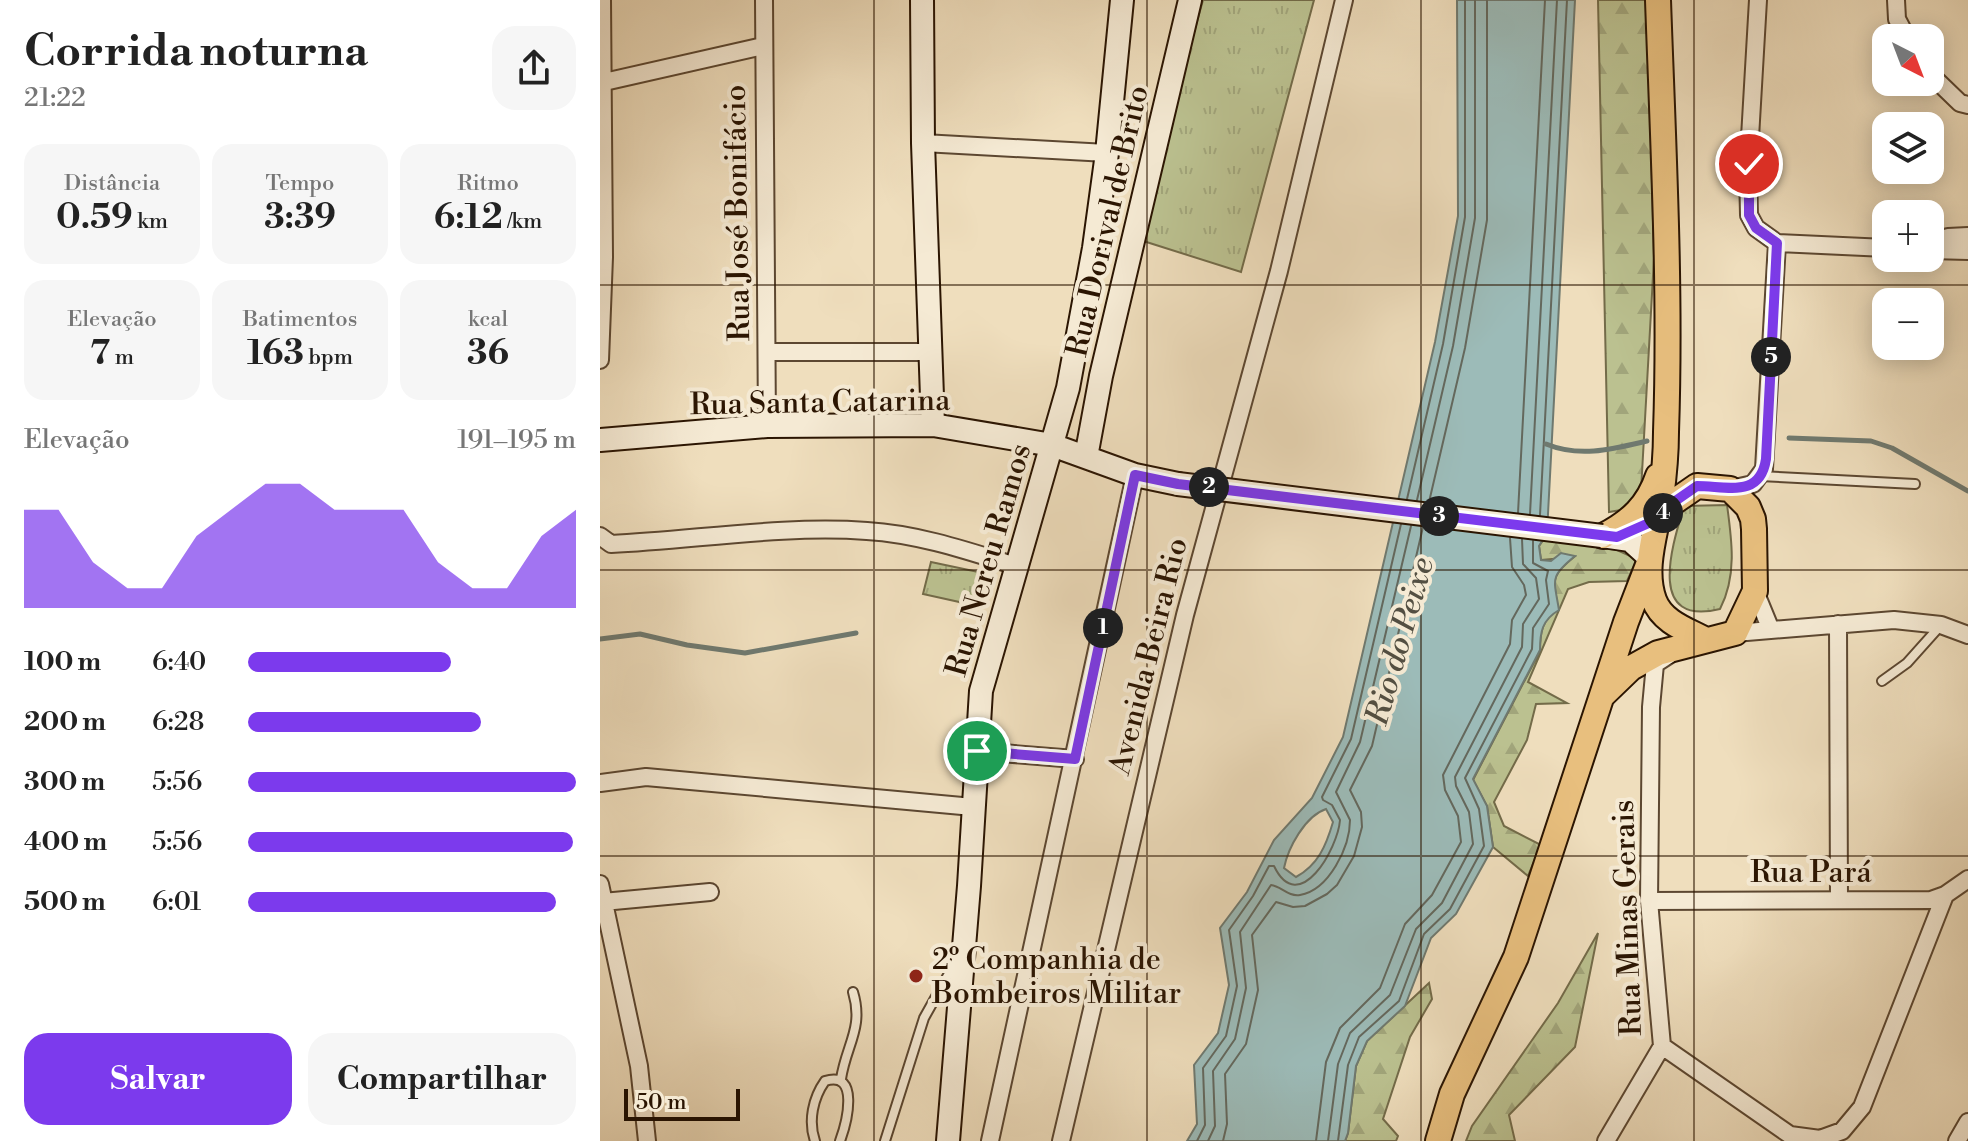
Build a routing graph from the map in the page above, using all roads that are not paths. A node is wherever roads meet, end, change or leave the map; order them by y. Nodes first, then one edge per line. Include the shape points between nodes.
1 (602, 0) edge
2 (764, 0) edge
3 (922, 0) edge
4 (1122, 0) edge
5 (1190, 0) edge
6 (1344, 0) edge
7 (1658, 0) edge
8 (1758, 0) edge
9 (1896, 0) edge
10 (1900, 24) edge
11 (763, 46) junction
12 (601, 83) edge
13 (1944, 85) edge
14 (1965, 101) edge
15 (923, 143) junction
16 (1107, 153) junction
17 (1968, 236) edge
18 (1944, 238) edge
19 (1777, 243) junction
20 (1872, 247) edge
21 (1944, 250) edge
22 (1968, 251) edge
23 (602, 258) edge
24 (767, 352) junction
25 (929, 352) junction
26 (600, 360) edge
27 (933, 425) junction
28 (767, 426) junction
29 (600, 440) edge
30 (1052, 445) junction
31 (1666, 447) junction
32 (1086, 457) junction
33 (1135, 475) junction
34 (1760, 476) junction
35 (1915, 484) dead end
36 (1697, 486) junction
37 (1730, 489) junction
38 (1658, 519) junction
39 (600, 536) edge
40 (1607, 536) junction
41 (1650, 561) junction
42 (1016, 566) junction
43 (1755, 591) junction
44 (1838, 624) junction
45 (1941, 625) junction
46 (1771, 630) junction
47 (1735, 633) junction
48 (1968, 635) edge
49 (1694, 642) junction
50 (1882, 681) dead end
51 (1601, 696) junction
52 (977, 751) junction
53 (1075, 759) junction
54 (600, 783) edge
55 (973, 807) junction
56 (1968, 879) edge
57 (600, 884) edge
58 (710, 892) dead end
59 (1945, 895) junction
60 (1839, 900) junction
61 (1649, 901) junction
62 (603, 902) junction
63 (964, 946) junction
64 (853, 992) dead end
65 (1662, 1046) junction
66 (841, 1079) junction
67 (1968, 1122) edge
68 (647, 1141) edge
69 (815, 1141) edge
70 (840, 1141) edge
71 (885, 1141) edge
72 (948, 1141) edge
73 (990, 1141) edge
74 (1061, 1141) edge
75 (1438, 1141) edge
76 (1606, 1141) edge
77 (1957, 1141) edge

1 - 12 street
2 - 11 street, Rua José Bonifácio
3 - 15 street
4 - 16 street, Rua Nereu Ramos
5 - 32 street, Rua Dorival de Brito
6 - 74 street, Avenida Beira Rio via 1279,271 1185,615
7 - 31 main road
8 - 19 street via 1749,215 1756,228
9 - 10 street
11 - 12 street
11 - 24 street, Rua José Bonifácio
12 - 23 street
13 - 14 street
15 - 16 street
15 - 25 street
16 - 30 street, Rua Nereu Ramos via 1068,388
17 - 18 street
19 - 20 street
19 - 34 street via 1766,459
21 - 22 street
23 - 26 street
24 - 25 street
24 - 28 street, Rua José Bonifácio
25 - 27 street
27 - 28 street, Rua Santa Catarina
27 - 30 street, Rua Santa Catarina
28 - 29 street, Rua Santa Catarina
30 - 32 street, Rua Santa Catarina
30 - 42 street, Rua Nereu Ramos
31 - 36 main road
31 - 38 main road
31 - 40 main road via 1650,496 1632,519
32 - 33 street, Rua Santa Catarina
33 - 40 street, Rua Santa Catarina, bridge
33 - 53 street
34 - 35 lane
34 - 37 street via 1747,487
36 - 37 main road
36 - 38 main road
37 - 43 main road via 1753,519
38 - 40 street
38 - 41 main road
39 - 42 street via 611,544 789,531 869,531 946,544
40 - 41 street via 1630,540
41 - 49 main road via 1654,599
41 - 51 main road
42 - 52 street, Rua Nereu Ramos via 981,691
43 - 46 street
43 - 47 main road
44 - 45 street via 1894,620
44 - 46 street
44 - 60 street
45 - 48 street
45 - 50 lane via 1907,663
46 - 47 street
47 - 49 main road
49 - 51 main road via 1631,668
49 - 61 street, Rua Minas Gerais via 1655,664 1652,679
51 - 75 main road via 1516,957 1452,1094
52 - 53 street
52 - 55 street, Rua Nereu Ramos
53 - 73 street
54 - 55 street via 646,777
55 - 63 street, Rua Nereu Ramos
56 - 59 street, Rua Pará
57 - 62 street
58 - 62 street
59 - 60 street, Rua Pará via 1931,900
59 - 65 street via 1862,1107 1842,1131 1820,1139 1790,1135
60 - 61 street, Rua Pará
61 - 65 street, Rua Minas Gerais
62 - 68 street via 639,1066
63 - 71 lane via 924,1018
63 - 72 street, Rua Nereu Ramos
64 - 66 lane via 855,1038
65 - 76 street, Rua Minas Gerais
66 - 69 lane via 825,1081 814,1099
66 - 70 lane via 848,1093
67 - 77 street

